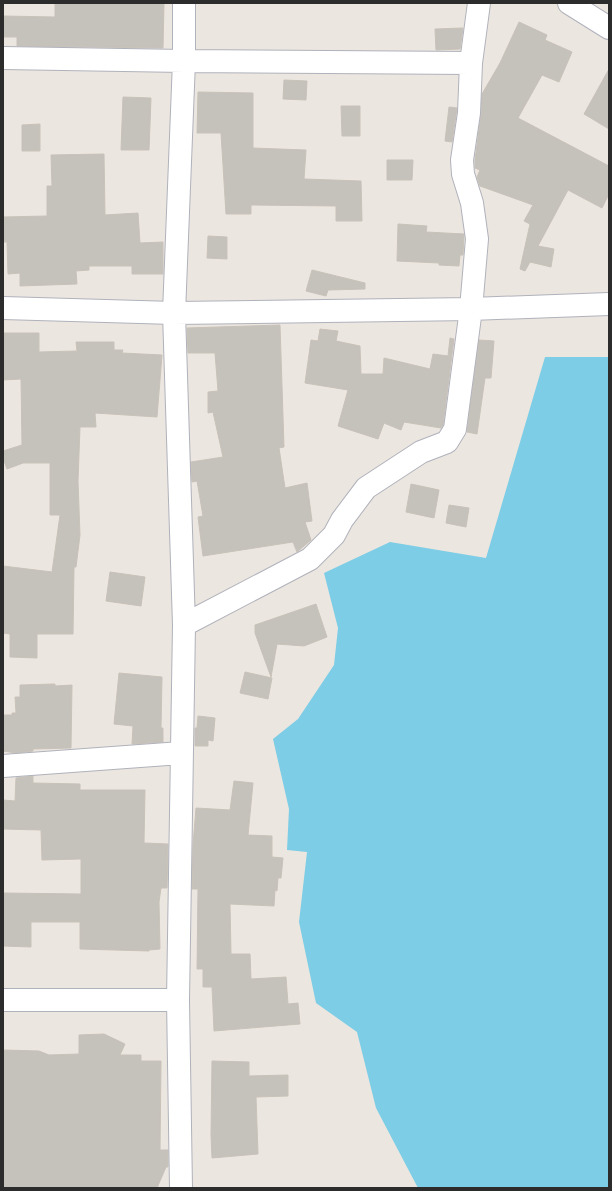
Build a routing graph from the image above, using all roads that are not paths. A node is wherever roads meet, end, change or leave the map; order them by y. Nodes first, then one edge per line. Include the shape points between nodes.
1 (184, 3) edge
2 (479, 3) edge
3 (569, 3) edge
4 (609, 28) edge
5 (3, 58) edge
6 (184, 61) junction
7 (471, 63) junction
8 (609, 304) edge
9 (3, 308) edge
10 (471, 309) junction
11 (174, 313) junction
12 (184, 625) junction
13 (181, 754) junction
14 (3, 766) edge
15 (3, 1000) edge
16 (178, 1000) junction
17 (181, 1188) edge

1 - 6 street
2 - 7 street
3 - 4 street
5 - 6 street
6 - 7 street
6 - 11 street
7 - 10 street via 462,160 477,239
8 - 10 street
9 - 11 street
10 - 11 street
10 - 12 street via 455,428 447,442 421,452 366,488 334,535 310,559
11 - 12 street
12 - 13 street
13 - 14 street
13 - 16 street
15 - 16 street
16 - 17 street

